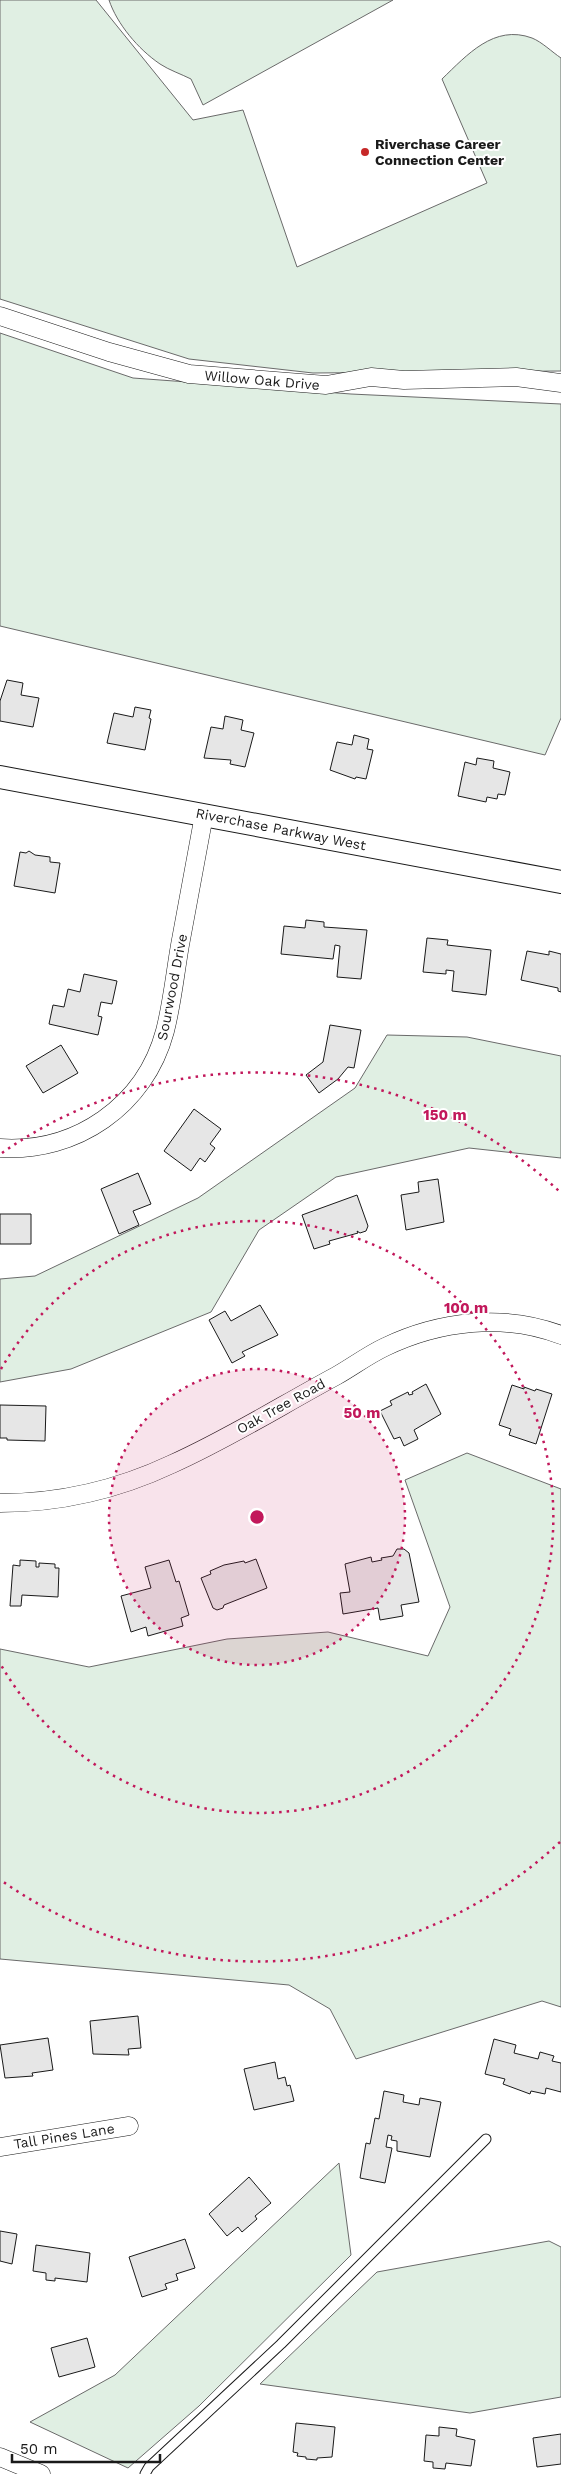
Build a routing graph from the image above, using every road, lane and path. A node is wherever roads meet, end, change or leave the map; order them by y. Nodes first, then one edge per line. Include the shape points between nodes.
1 (0, 316) edge
2 (561, 383) edge
3 (0, 777) edge
4 (204, 815) junction
5 (561, 882) edge
6 (0, 1148) edge
7 (561, 1335) edge
8 (0, 1503) edge
9 (129, 2126) dead end
10 (486, 2139) dead end
11 (0, 2147) edge
12 (0, 2457) edge
13 (41, 2474) edge
14 (146, 2474) edge

1 - 2 street, Willow Oak Drive via 189,374 326,385 371,377 404,380 516,377
3 - 4 street, Riverchase Parkway West
4 - 5 street, Riverchase Parkway West
4 - 6 street, Sourwood Drive via 165,1031 147,1074 117,1111 69,1140 34,1148
7 - 8 street, Oak Tree Road via 529,1326 480,1321 432,1330 384,1348 200,1451 132,1481 68,1497
9 - 11 street, Tall Pines Lane
10 - 14 lane via 281,2344 149,2467
12 - 13 street

